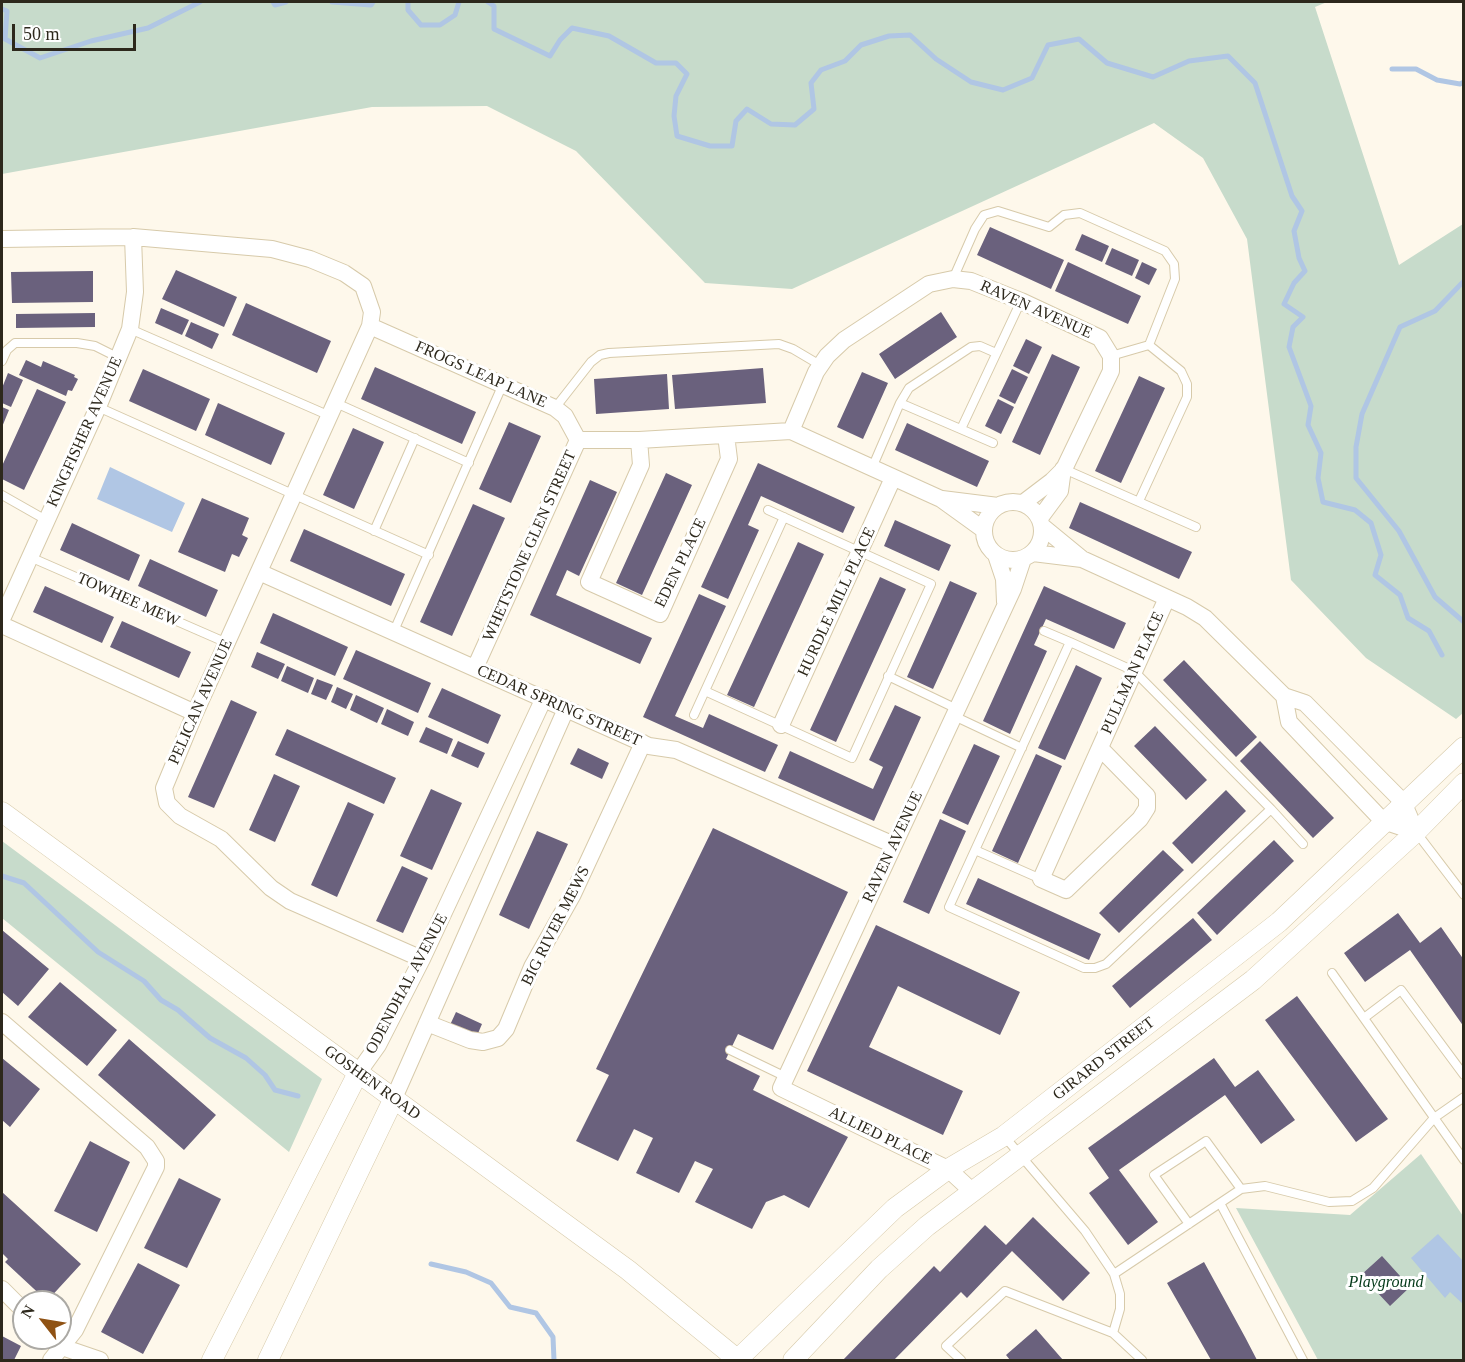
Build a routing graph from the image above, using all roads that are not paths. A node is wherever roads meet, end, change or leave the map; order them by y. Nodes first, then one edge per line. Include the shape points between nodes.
1 (133, 237) junction
2 (2, 239) edge
3 (952, 279) junction
4 (1021, 301) junction
5 (370, 326) junction
6 (130, 330) junction
7 (1149, 345) junction
8 (996, 353) junction
9 (1111, 356) junction
10 (119, 358) junction
11 (2, 361) edge
12 (820, 365) junction
13 (503, 384) junction
14 (900, 402) junction
15 (98, 407) junction
16 (555, 408) junction
17 (333, 409) junction
18 (961, 429) junction
19 (791, 431) junction
20 (726, 435) junction
21 (415, 438) junction
22 (578, 440) junction
23 (639, 440) junction
24 (993, 443) dead end
25 (469, 463) junction
26 (872, 468) junction
27 (1064, 469) junction
28 (893, 478) junction
29 (2, 495) edge
30 (294, 496) junction
31 (941, 499) junction
32 (1138, 501) junction
33 (1023, 503) junction
34 (998, 506) junction
35 (768, 510) dead end
36 (784, 517) junction
37 (46, 520) junction
38 (1041, 523) junction
39 (1196, 527) dead end
40 (984, 530) junction
41 (374, 531) junction
42 (860, 552) junction
43 (429, 555) junction
44 (996, 555) junction
45 (1028, 556) junction
46 (30, 557) junction
47 (1082, 559) junction
48 (259, 572) junction
49 (1167, 598) junction
50 (1005, 606) junction
51 (2, 619) edge
52 (2, 625) edge
53 (1044, 631) dead end
54 (393, 633) junction
55 (1070, 642) junction
56 (227, 644) junction
57 (475, 668) junction
58 (1134, 671) junction
59 (888, 676) junction
60 (705, 691) junction
61 (1284, 696) junction
62 (544, 698) junction
63 (566, 709) junction
64 (195, 712) junction
65 (955, 713) junction
66 (694, 715) dead end
67 (781, 725) junction
68 (643, 743) junction
69 (1464, 747) edge
70 (1022, 748) junction
71 (1100, 748) junction
72 (1464, 783) edge
73 (1403, 802) junction
74 (1271, 809) junction
75 (2, 812) edge
76 (1383, 821) junction
77 (1416, 832) junction
78 (1303, 844) dead end
79 (894, 845) junction
80 (975, 850) junction
81 (1041, 879) junction
82 (1464, 895) edge
83 (422, 959) junction
84 (1332, 973) dead end
85 (1364, 1018) junction
86 (2, 1022) edge
87 (427, 1023) junction
88 (730, 1050) dead end
89 (358, 1073) junction
90 (1464, 1075) edge
91 (784, 1082) junction
92 (1464, 1097) edge
93 (394, 1098) junction
94 (1434, 1118) junction
95 (1004, 1136) junction
96 (1022, 1157) junction
97 (1464, 1160) edge
98 (948, 1169) junction
99 (1241, 1189) junction
100 (973, 1192) junction
101 (1220, 1203) junction
102 (1189, 1224) junction
103 (1113, 1274) junction
104 (72, 1332) edge
105 (1113, 1333) junction
106 (72, 1348) edge
107 (100, 1360) edge
108 (212, 1360) edge
109 (268, 1360) edge
110 (738, 1360) edge
111 (793, 1360) edge
112 (962, 1360) edge
113 (1142, 1360) edge
114 (1303, 1360) edge

1 - 2 street
1 - 5 street via 272,249 310,259 363,286 372,312
1 - 6 street, KINGFISHER AVENUE via 135,292
3 - 4 street, RAVEN AVENUE via 978,284
3 - 7 lane via 984,215 998,211 1049,227 1064,215 1080,213 1164,251 1174,264 1175,279
3 - 12 street, RAVEN AVENUE via 928,284 844,340
4 - 8 lane
4 - 9 street, RAVEN AVENUE via 1100,338
5 - 13 street, FROGS LEAP LANE
5 - 17 street, PELICAN AVENUE
6 - 10 street, KINGFISHER AVENUE
6 - 17 lane
7 - 9 lane
7 - 32 lane via 1180,371 1187,384 1187,397
8 - 14 lane via 980,346 971,347 909,388
8 - 18 lane
9 - 27 street via 1107,380
10 - 11 lane via 95,346 77,343 15,344
10 - 15 street, KINGFISHER AVENUE
12 - 16 lane via 779,344 609,353 591,362
12 - 19 street, RAVEN AVENUE
13 - 16 street, FROGS LEAP LANE
13 - 25 lane
14 - 18 lane
14 - 26 lane
15 - 30 lane
15 - 37 street, KINGFISHER AVENUE
16 - 22 street, FROGS LEAP LANE via 565,416
17 - 21 lane
17 - 30 street, PELICAN AVENUE
18 - 24 lane
19 - 20 street, WHETSTONE GLEN STREET
19 - 26 street, WHETSTONE GLEN STREET
20 - 23 street, WHETSTONE GLEN STREET
20 - 23 street, EDEN PLACE via 729,459 660,614 588,582 641,465
21 - 25 lane
21 - 41 lane
22 - 23 street, WHETSTONE GLEN STREET
22 - 57 street, WHETSTONE GLEN STREET
25 - 43 lane
26 - 28 street, WHETSTONE GLEN STREET
27 - 32 lane
27 - 33 street
27 - 38 street via 1060,491
28 - 31 street, WHETSTONE GLEN STREET
28 - 42 street, HURDLE MILL PLACE
29 - 37 lane
30 - 41 lane
30 - 48 street, PELICAN AVENUE
31 - 34 street, WHETSTONE GLEN STREET
31 - 40 street, WHETSTONE GLEN STREET
32 - 39 lane
33 - 34 street via 1014,501
33 - 38 street via 1030,506
34 - 40 street via 986,520
35 - 36 lane
36 - 42 lane
36 - 60 lane
37 - 46 street, KINGFISHER AVENUE
38 - 45 street via 1042,537
38 - 47 street
40 - 44 street via 989,549
41 - 43 lane
42 - 59 lane via 931,584
42 - 67 street, HURDLE MILL PLACE
43 - 54 lane
44 - 45 street via 1014,561
44 - 50 street, RAVEN AVENUE via 1004,579
45 - 47 street
45 - 50 street, RAVEN AVENUE
46 - 51 street, KINGFISHER AVENUE
46 - 56 lane, TOWHEE MEW
47 - 49 street
48 - 54 street, CEDAR SPRING STREET
48 - 56 street, PELICAN AVENUE
49 - 58 street, PULLMAN PLACE
49 - 61 street via 1205,618
50 - 65 street, RAVEN AVENUE
52 - 64 street
53 - 55 lane
54 - 57 street, CEDAR SPRING STREET
55 - 58 lane
55 - 70 lane
56 - 64 street, PELICAN AVENUE
57 - 62 street, CEDAR SPRING STREET
58 - 71 street, PULLMAN PLACE
58 - 74 lane
59 - 65 lane
59 - 67 lane via 852,758
60 - 66 lane
60 - 67 lane
61 - 73 street via 1305,703
61 - 76 street via 1289,722
62 - 63 street, CEDAR SPRING STREET
62 - 83 street, ODENDHAL AVENUE
63 - 68 street, CEDAR SPRING STREET
63 - 87 street, ODENDHAL AVENUE
64 - 83 street, PELICAN AVENUE via 164,788 167,802 180,816 222,839 271,888 290,901
65 - 70 lane
65 - 79 street, RAVEN AVENUE
68 - 79 street, CEDAR SPRING STREET via 676,750
68 - 87 street, BIG RIVER MEWS via 573,894 532,967 506,1029 498,1038 483,1042
69 - 73 street, GIRARD STREET
70 - 80 lane
71 - 81 street, PULLMAN PLACE
71 - 81 street, PULLMAN PLACE via 1147,796 1147,808 1066,890
72 - 77 street, GIRARD STREET
73 - 76 street, GIRARD STREET
73 - 77 street
74 - 78 lane
74 - 80 lane via 1106,964 1095,968 1084,968 949,907
75 - 89 street, GOSHEN ROAD
76 - 77 street
76 - 95 street, GIRARD STREET via 1279,922
77 - 82 lane
77 - 96 street, GIRARD STREET via 1253,980
79 - 91 street, RAVEN AVENUE
80 - 81 lane
83 - 89 street, ODENDHAL AVENUE via 378,1045
84 - 85 lane
85 - 90 lane via 1401,990
85 - 94 lane
86 - 104 street via 147,1147 156,1161
87 - 93 street, ODENDHAL AVENUE
88 - 91 lane
89 - 93 street, GOSHEN ROAD
89 - 108 street, ODENDHAL AVENUE
91 - 98 street, ALLIED PLACE
92 - 94 lane
93 - 109 street
93 - 110 street, GOSHEN ROAD via 628,1270
94 - 97 lane
94 - 99 lane via 1373,1188 1352,1201 1329,1202 1265,1186
95 - 96 lane
95 - 98 street, GIRARD STREET
96 - 100 street, GIRARD STREET
96 - 103 lane via 1085,1231
98 - 100 street, ALLIED PLACE
98 - 110 street, GIRARD STREET via 895,1208
99 - 101 lane
99 - 102 lane via 1206,1141 1154,1175
100 - 111 street, GIRARD STREET via 879,1269
101 - 102 lane
101 - 114 lane
102 - 103 lane
103 - 105 lane via 1120,1294
105 - 112 lane via 1005,1291 946,1346
105 - 113 lane
106 - 107 street

